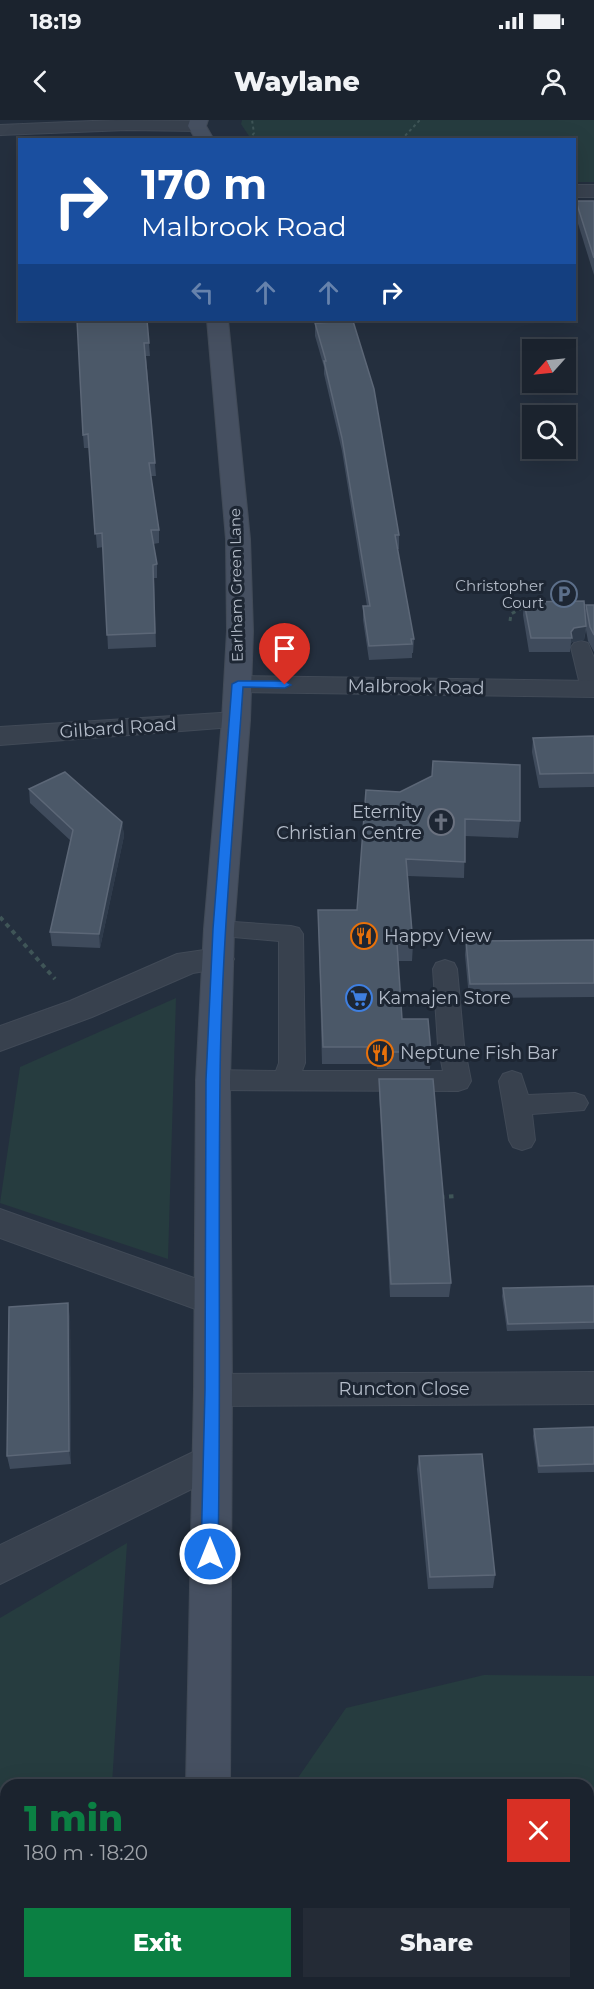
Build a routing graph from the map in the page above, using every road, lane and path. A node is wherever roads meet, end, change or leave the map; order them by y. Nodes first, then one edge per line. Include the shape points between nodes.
1 (252, 120) edge
2 (420, 120) edge
3 (200, 128) edge
4 (0, 130) edge
5 (250, 138) edge
6 (403, 138) edge
7 (576, 191) edge
8 (594, 191) edge
9 (217, 321) edge
10 (530, 604) edge
11 (510, 621) dead end
12 (581, 647) edge
13 (238, 684) junction
14 (592, 689) edge
15 (236, 720) junction
16 (0, 736) edge
17 (0, 917) edge
18 (219, 944) junction
19 (445, 969) dead end
20 (81, 1009) junction
21 (0, 1039) edge
22 (213, 1080) junction
23 (285, 1080) junction
24 (575, 1103) dead end
25 (522, 1140) dead end
26 (456, 1196) dead end
27 (440, 1197) edge
28 (0, 1223) edge
29 (212, 1300) junction
30 (594, 1388) edge
31 (213, 1390) junction
32 (210, 1461) junction
33 (0, 1565) edge
34 (208, 1779) edge

1 - 5 path via 254,133
2 - 6 path
3 - 4 street via 127,125
7 - 8 street
9 - 13 street, Earlham Green Lane via 238,539
10 - 11 path via 518,608
12 - 14 lane
13 - 14 street, Malbrook Road
13 - 15 street, Earlham Green Lane
15 - 16 street, Gilbard Road
15 - 18 street, Earlham Green Lane
17 - 20 path
18 - 20 street via 188,962
18 - 22 street, Earlham Green Lane
18 - 23 lane via 291,934 292,1063
19 - 23 lane via 458,1081
20 - 21 street
22 - 23 lane
22 - 29 street, Earlham Green Lane
24 - 25 lane via 515,1093
26 - 27 path
28 - 29 street
29 - 31 street, Earlham Green Lane
30 - 31 street, Runcton Close
31 - 32 street, Earlham Green Lane
32 - 33 street
32 - 34 street, Earlham Green Lane

